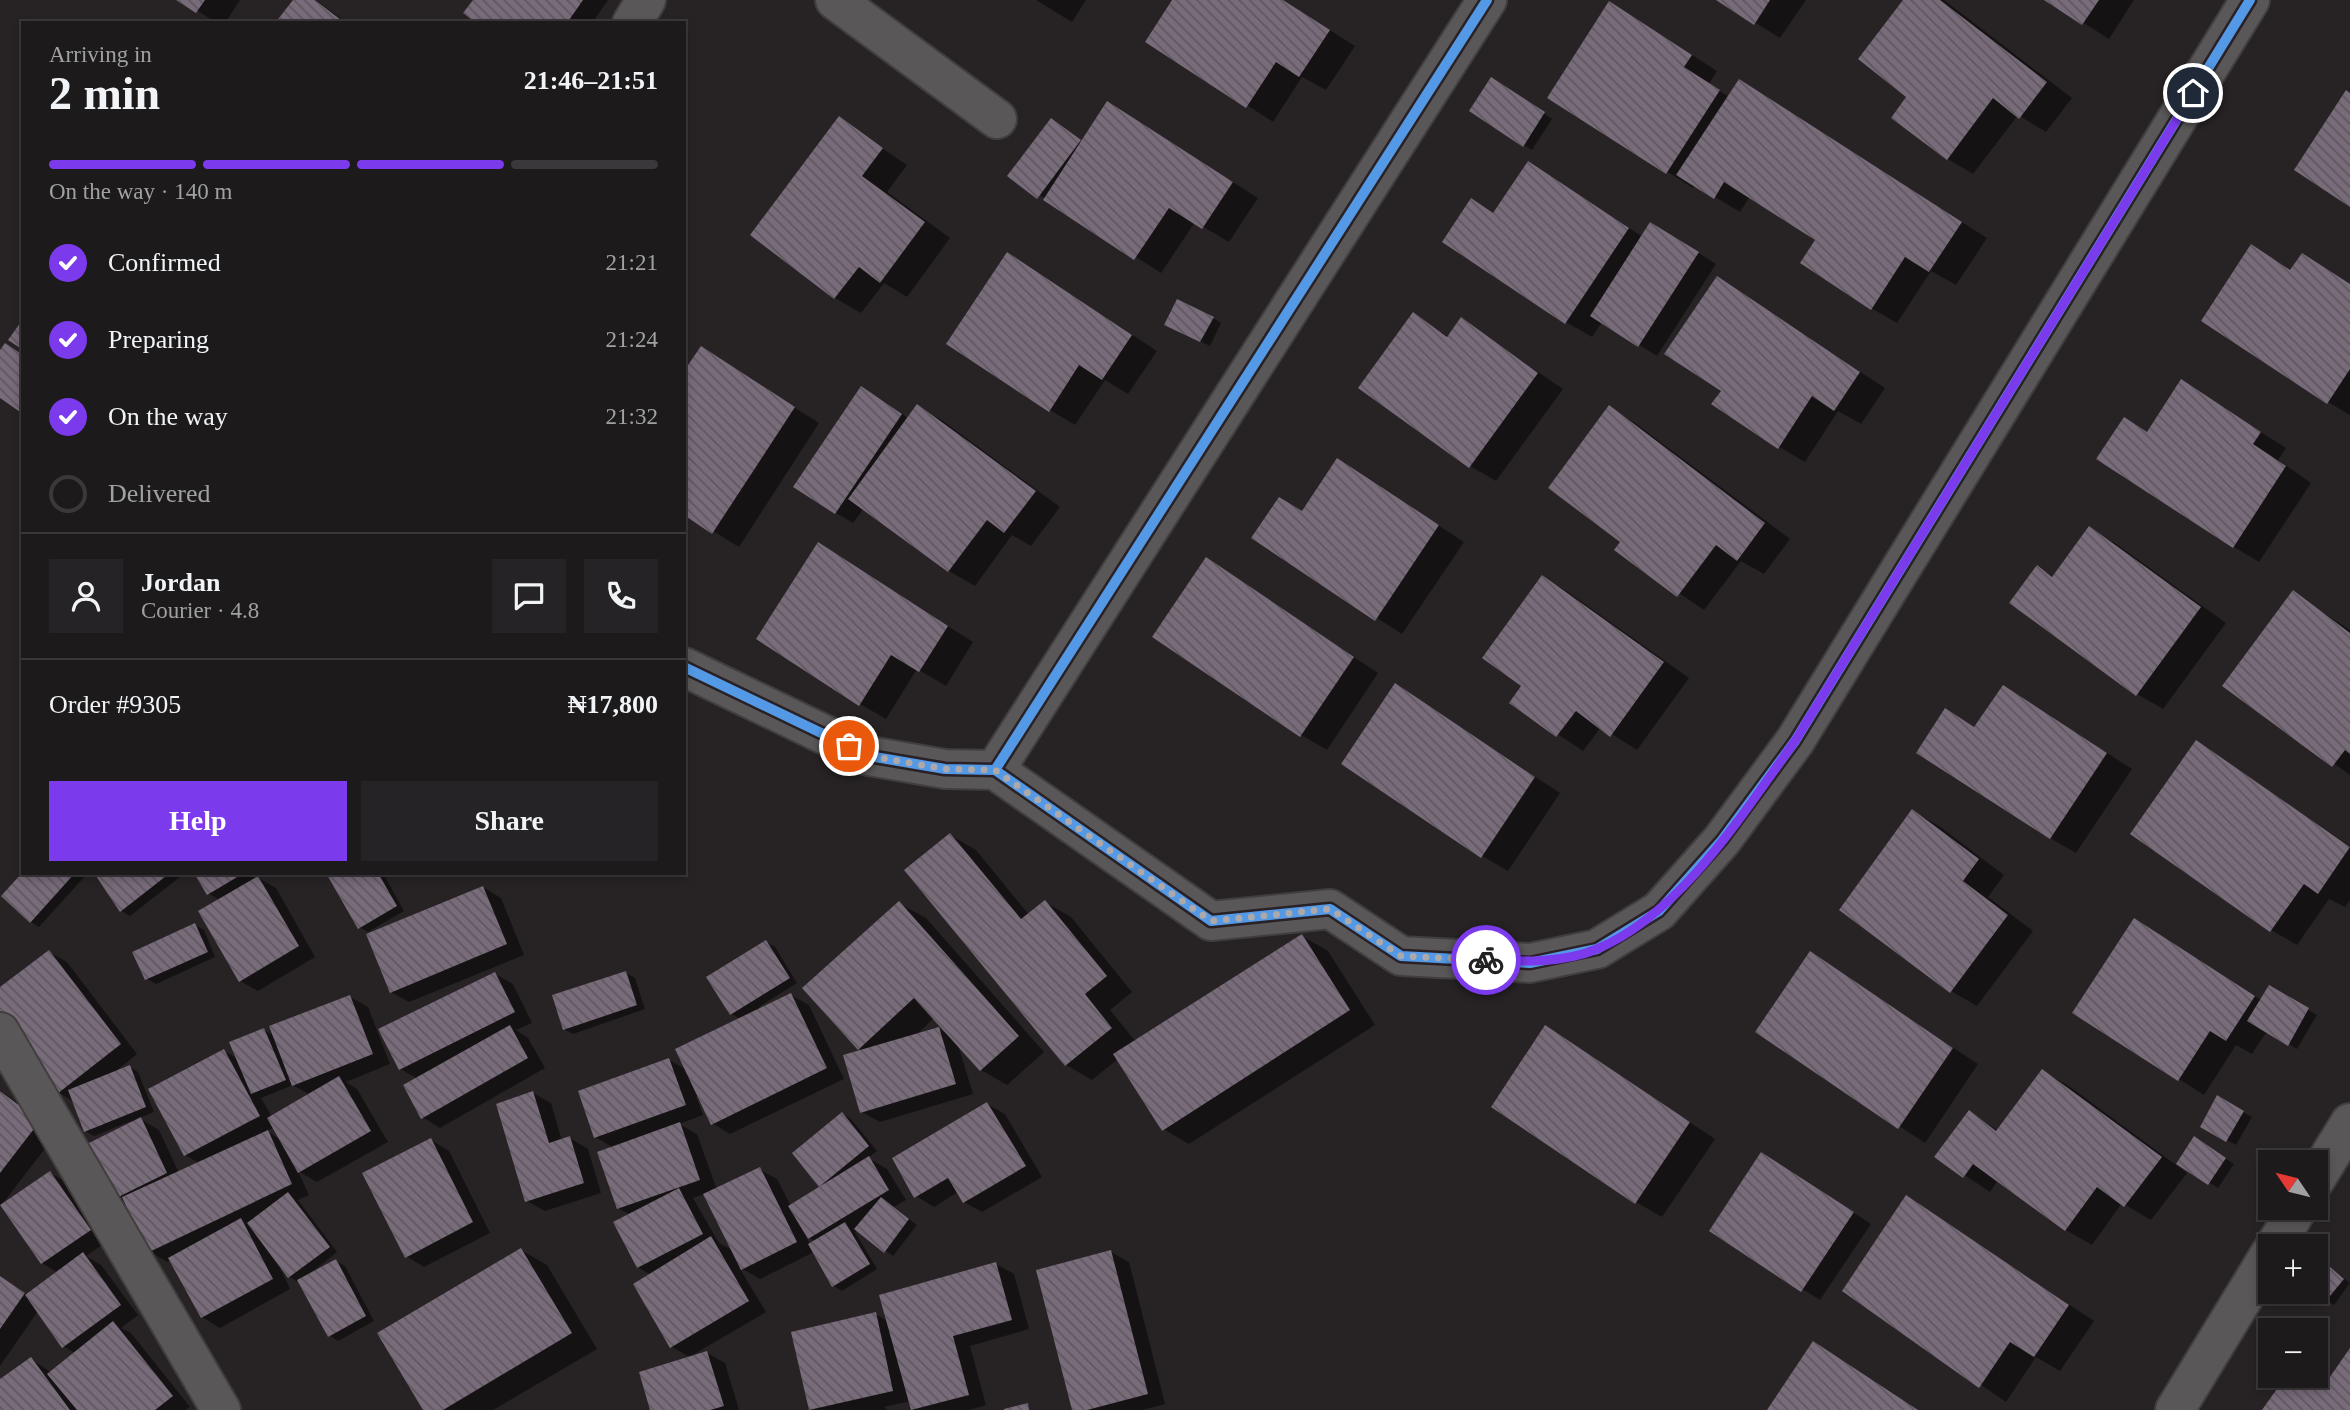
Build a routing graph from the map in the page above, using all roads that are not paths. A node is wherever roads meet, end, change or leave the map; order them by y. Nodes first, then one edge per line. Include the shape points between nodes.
1 (646, 0) edge
2 (835, 0) edge
3 (1487, 0) edge
4 (2250, 0) edge
5 (633, 21) edge
6 (997, 119) dead end
7 (686, 668) edge
8 (995, 770) junction
9 (0, 1032) edge
10 (2350, 1123) edge
11 (2328, 1159) edge
12 (2258, 1274) edge
13 (221, 1410) edge
14 (2175, 1410) edge

1 - 5 street
2 - 6 street
3 - 8 street
4 - 8 street via 1795,741 1723,840 1659,911 1597,949 1530,963 1401,956 1330,909 1211,921
7 - 8 street via 869,756 945,769
9 - 13 street
10 - 11 street
12 - 14 street

